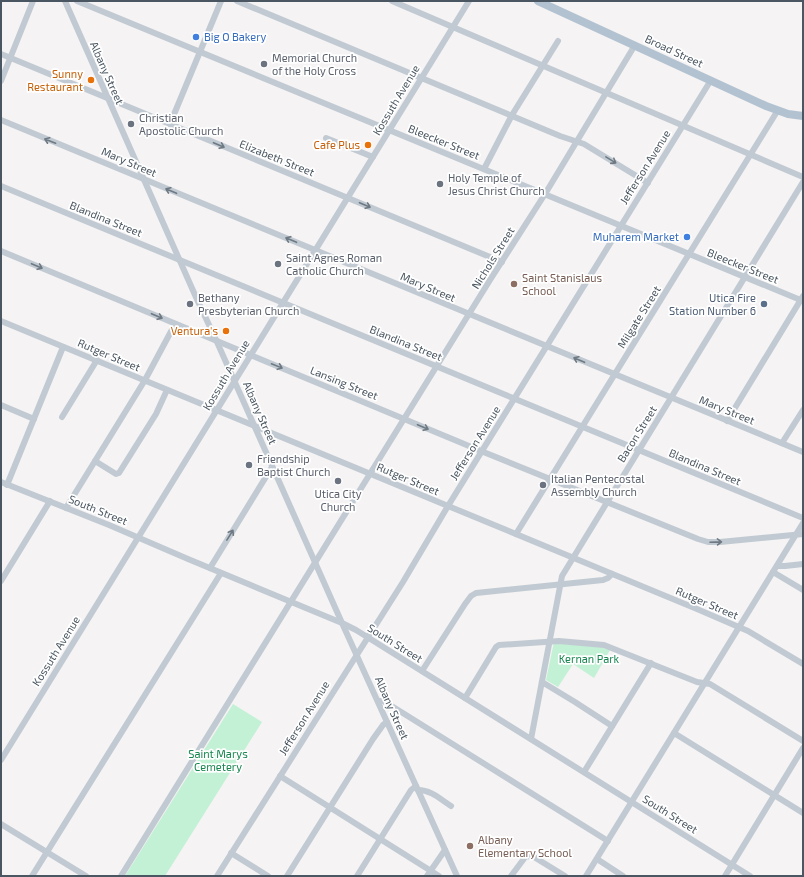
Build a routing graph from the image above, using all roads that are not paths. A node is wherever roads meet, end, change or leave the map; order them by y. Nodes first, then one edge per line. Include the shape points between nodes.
1 (33, 1) edge
2 (65, 1) edge
3 (76, 1) edge
4 (221, 1) edge
5 (237, 1) edge
6 (392, 1) edge
7 (469, 1) edge
8 (538, 1) edge
9 (453, 27) junction
10 (558, 41) dead end
11 (635, 46) junction
12 (200, 52) junction
13 (1, 54) edge
14 (10, 58) junction
15 (542, 65) junction
16 (422, 78) junction
17 (711, 80) junction
18 (1, 81) edge
19 (606, 92) junction
20 (108, 99) junction
21 (778, 110) junction
22 (512, 115) junction
23 (803, 116) edge
24 (1, 120) edge
25 (170, 124) junction
26 (682, 126) junction
27 (389, 130) junction
28 (326, 138) dead end
29 (577, 141) junction
30 (750, 156) junction
31 (373, 157) junction
32 (484, 169) junction
33 (803, 177) edge
34 (143, 179) junction
35 (803, 182) edge
36 (648, 183) junction
37 (1, 186) edge
38 (545, 194) junction
39 (347, 198) junction
40 (621, 226) junction
41 (1, 251) edge
42 (315, 251) junction
43 (690, 254) junction
44 (180, 260) junction
45 (502, 262) junction
46 (745, 277) junction
47 (802, 299) edge
48 (283, 303) junction
49 (469, 314) junction
50 (1, 321) edge
51 (175, 324) junction
52 (217, 342) junction
53 (63, 346) junction
54 (546, 346) junction
55 (250, 355) junction
56 (97, 360) junction
57 (437, 367) junction
58 (615, 375) junction
59 (145, 380) junction
60 (235, 381) junction
61 (167, 390) junction
62 (671, 398) junction
63 (514, 399) junction
64 (1, 405) edge
65 (217, 410) junction
66 (803, 410) edge
67 (62, 417) dead end
68 (34, 419) junction
69 (405, 419) junction
70 (728, 421) junction
71 (254, 425) junction
72 (582, 427) junction
73 (782, 444) junction
74 (639, 450) junction
75 (481, 451) junction
76 (803, 452) edge
77 (95, 461) junction
78 (272, 466) junction
79 (371, 474) junction
80 (550, 479) junction
81 (4, 484) edge
82 (50, 501) junction
83 (607, 502) junction
84 (448, 506) junction
85 (66, 508) junction
86 (803, 518) edge
87 (803, 523) edge
88 (516, 534) junction
89 (796, 534) junction
90 (803, 534) edge
91 (138, 538) junction
92 (573, 558) junction
93 (315, 562) junction
94 (803, 564) edge
95 (777, 566) junction
96 (210, 568) junction
97 (773, 572) junction
98 (221, 573) junction
99 (612, 574) junction
100 (1, 581) edge
101 (560, 584) junction
102 (803, 590) edge
103 (291, 601) junction
104 (342, 623) junction
105 (738, 627) junction
106 (367, 637) junction
107 (550, 641) junction
108 (356, 654) junction
109 (651, 663) junction
110 (803, 664) edge
111 (422, 671) junction
112 (542, 682) junction
113 (705, 683) junction
114 (465, 698) junction
115 (378, 701) junction
116 (387, 722) junction
117 (612, 726) junction
118 (674, 733) junction
119 (531, 739) junction
120 (803, 741) edge
121 (803, 748) edge
122 (1, 760) edge
123 (584, 772) junction
124 (280, 776) junction
125 (417, 788) junction
126 (774, 795) junction
127 (632, 802) junction
128 (451, 806) dead end
129 (330, 808) junction
130 (803, 813) edge
131 (1, 824) edge
132 (381, 839) junction
133 (608, 841) junction
134 (445, 850) junction
135 (47, 852) junction
136 (231, 853) junction
137 (596, 860) junction
138 (732, 864) junction
139 (429, 873) edge
140 (32, 876) edge
141 (86, 876) edge
142 (121, 876) edge
143 (217, 876) edge
144 (268, 876) edge
145 (287, 876) edge
146 (357, 876) edge
147 (439, 876) edge
148 (457, 876) edge
149 (511, 876) edge
150 (565, 876) edge
151 (586, 876) edge
152 (623, 876) edge
153 (725, 876) edge
154 (750, 876) edge

1 - 14 street
2 - 20 street, Albany Street
3 - 12 street, Bleecker Street
4 - 12 street
5 - 16 street
6 - 9 street
7 - 9 street, Kossuth Avenue
8 - 11 main road, Broad Street
9 - 15 street
9 - 16 street, Kossuth Avenue
10 - 15 street
11 - 17 main road, Broad Street
11 - 19 street, Nichols Street
12 - 25 street
12 - 27 street, Bleecker Street
13 - 14 street, Elizabeth Street
14 - 18 street
14 - 20 street, Elizabeth Street
15 - 19 street
15 - 22 street
16 - 22 street
16 - 27 street, Kossuth Avenue
17 - 21 main road, Broad Street
17 - 26 street, Jefferson Avenue
19 - 26 street
19 - 29 street, Nichols Street
20 - 25 street, Elizabeth Street
20 - 34 street, Albany Street
21 - 23 main road, Broad Street
21 - 30 street, Milgate Street
22 - 29 street
22 - 32 street
34 -> 24 street, Mary Street
25 -> 39 street, Elizabeth Street
26 - 30 street
26 - 36 street, Jefferson Avenue
27 - 31 street, Kossuth Avenue
27 - 32 street, Bleecker Street
28 - 31 street
29 -> 36 street
29 - 38 street, Nichols Street
30 - 33 street
30 - 43 street, Milgate Street
31 - 39 street, Kossuth Avenue
32 - 38 street, Bleecker Street
42 -> 34 street, Mary Street
34 - 44 street, Albany Street
35 - 46 street, Bacon Street
36 - 40 street, Jefferson Avenue
37 - 44 street, Blandina Street
38 - 40 street, Bleecker Street
38 - 45 street, Nichols Street
39 - 42 street, Kossuth Avenue
39 -> 45 street, Elizabeth Street
40 - 43 street, Bleecker Street
40 - 54 street, Jefferson Avenue
41 -> 51 street, Lansing Street
42 - 48 street, Kossuth Avenue
42 - 49 street, Mary Street
43 - 46 street, Bleecker Street
43 - 58 street, Milgate Street
44 - 48 street, Blandina Street
44 - 52 street, Albany Street
45 - 49 street, Nichols Street
46 - 47 street, Bleecker Street
46 - 62 street, Bacon Street
47 - 70 street
48 - 55 street, Kossuth Avenue
48 - 57 street, Blandina Street
49 - 54 street, Mary Street
49 - 57 street, Nichols Street
50 - 53 street, Rutger Street
51 - 52 street, Lansing Street
51 - 59 street
52 - 55 street, Lansing Street
52 - 60 street, Albany Street
53 - 56 street, Rutger Street
53 - 68 street
58 -> 54 street, Mary Street
54 - 63 street, Jefferson Avenue
55 - 60 street, Kossuth Avenue
55 -> 69 street, Lansing Street
56 - 59 street, Rutger Street
56 - 67 street
57 - 63 street, Blandina Street
57 - 69 street, Nichols Street
58 - 62 street, Mary Street
58 - 72 street, Milgate Street
59 - 61 street, Rutger Street
59 - 77 street
60 - 65 street, Kossuth Avenue
60 - 71 street, Albany Street
61 - 65 street, Rutger Street
61 - 77 street via 156,414 119,473 116,474
62 - 70 street, Mary Street
62 - 74 street, Bacon Street
63 - 72 street, Blandina Street
63 - 75 street, Jefferson Avenue
64 - 68 street
65 - 71 street, Rutger Street
65 - 91 street, Kossuth Avenue
66 - 73 street
68 - 81 street
69 -> 75 street, Lansing Street
69 - 79 street, Nichols Street
70 - 73 street, Mary Street
71 - 78 street, Albany Street
71 - 79 street, Rutger Street
72 - 74 street, Blandina Street
72 - 80 street, Milgate Street
73 - 76 street, Mary Street
74 - 83 street, Bacon Street
74 - 86 street, Blandina Street
75 - 80 street, Lansing Street
75 - 84 street, Jefferson Avenue
77 - 85 street
78 - 93 street, Albany Street
96 -> 78 street
79 - 84 street, Rutger Street
79 - 93 street, Nichols Street
80 - 83 street, Lansing Street
80 - 88 street, Milgate Street
81 - 82 street, South Street
82 - 85 street, South Street
82 - 100 street
83 -> 89 street, Lansing Street via 708,542
83 - 92 street, Bacon Street
84 - 88 street, Rutger Street
84 - 106 street, Jefferson Avenue
85 - 91 street, South Street
87 - 89 street
88 - 92 street, Rutger Street
89 - 90 street, Lansing Street
89 - 95 street
91 - 96 street, South Street
91 - 122 street, Kossuth Avenue
92 - 99 street, Rutger Street
92 - 101 street, Bacon Street
93 - 103 street, Nichols Street
93 - 104 street, Albany Street
94 - 95 street
95 - 97 street
96 - 98 street, South Street
97 - 102 street
97 - 105 street
98 - 103 street, South Street
98 - 135 street
99 - 101 street via 603,580
99 - 105 street, Rutger Street
101 - 107 street, Bacon Street
101 - 111 street via 476,593 471,596
103 - 104 street, South Street
103 - 142 street, Nichols Street
104 - 106 street, South Street
104 - 108 street, Albany Street
105 - 110 street, Rutger Street
105 - 113 street
106 - 108 street, Jefferson Avenue
106 - 111 street, South Street
107 - 109 street via 604,645
107 - 112 street, Bacon Street
107 - 114 street via 496,647
108 - 115 street, Albany Street
108 - 124 street, Jefferson Avenue
109 - 113 street
109 - 117 street
111 - 114 street, South Street
112 - 117 street
112 - 119 street, Bacon Street
113 - 118 street
113 - 120 street
114 - 119 street, South Street
115 - 116 street, Albany Street
115 - 133 street via 390,705
116 - 125 street, Albany Street
116 - 129 street via 373,739
117 - 123 street
118 - 126 street
118 - 127 street
119 - 123 street, South Street
121 - 126 street
123 - 127 street, South Street
124 - 129 street
124 - 136 street, Jefferson Avenue
125 - 128 street via 432,793
125 - 132 street via 411,790
125 - 134 street, Albany Street
126 - 130 street
126 - 138 street
127 - 133 street
127 - 138 street, South Street
129 - 132 street
129 - 145 street
131 - 135 street
132 - 139 street
132 - 146 street
133 - 137 street
134 - 139 street
134 - 148 street, Albany Street
135 - 140 street
135 - 141 street
136 - 143 street, Jefferson Avenue
136 - 144 street
137 - 151 street
137 - 152 street
138 - 153 street
138 - 154 street, South Street
139 - 147 street
149 - 150 street via 526,856 534,857

